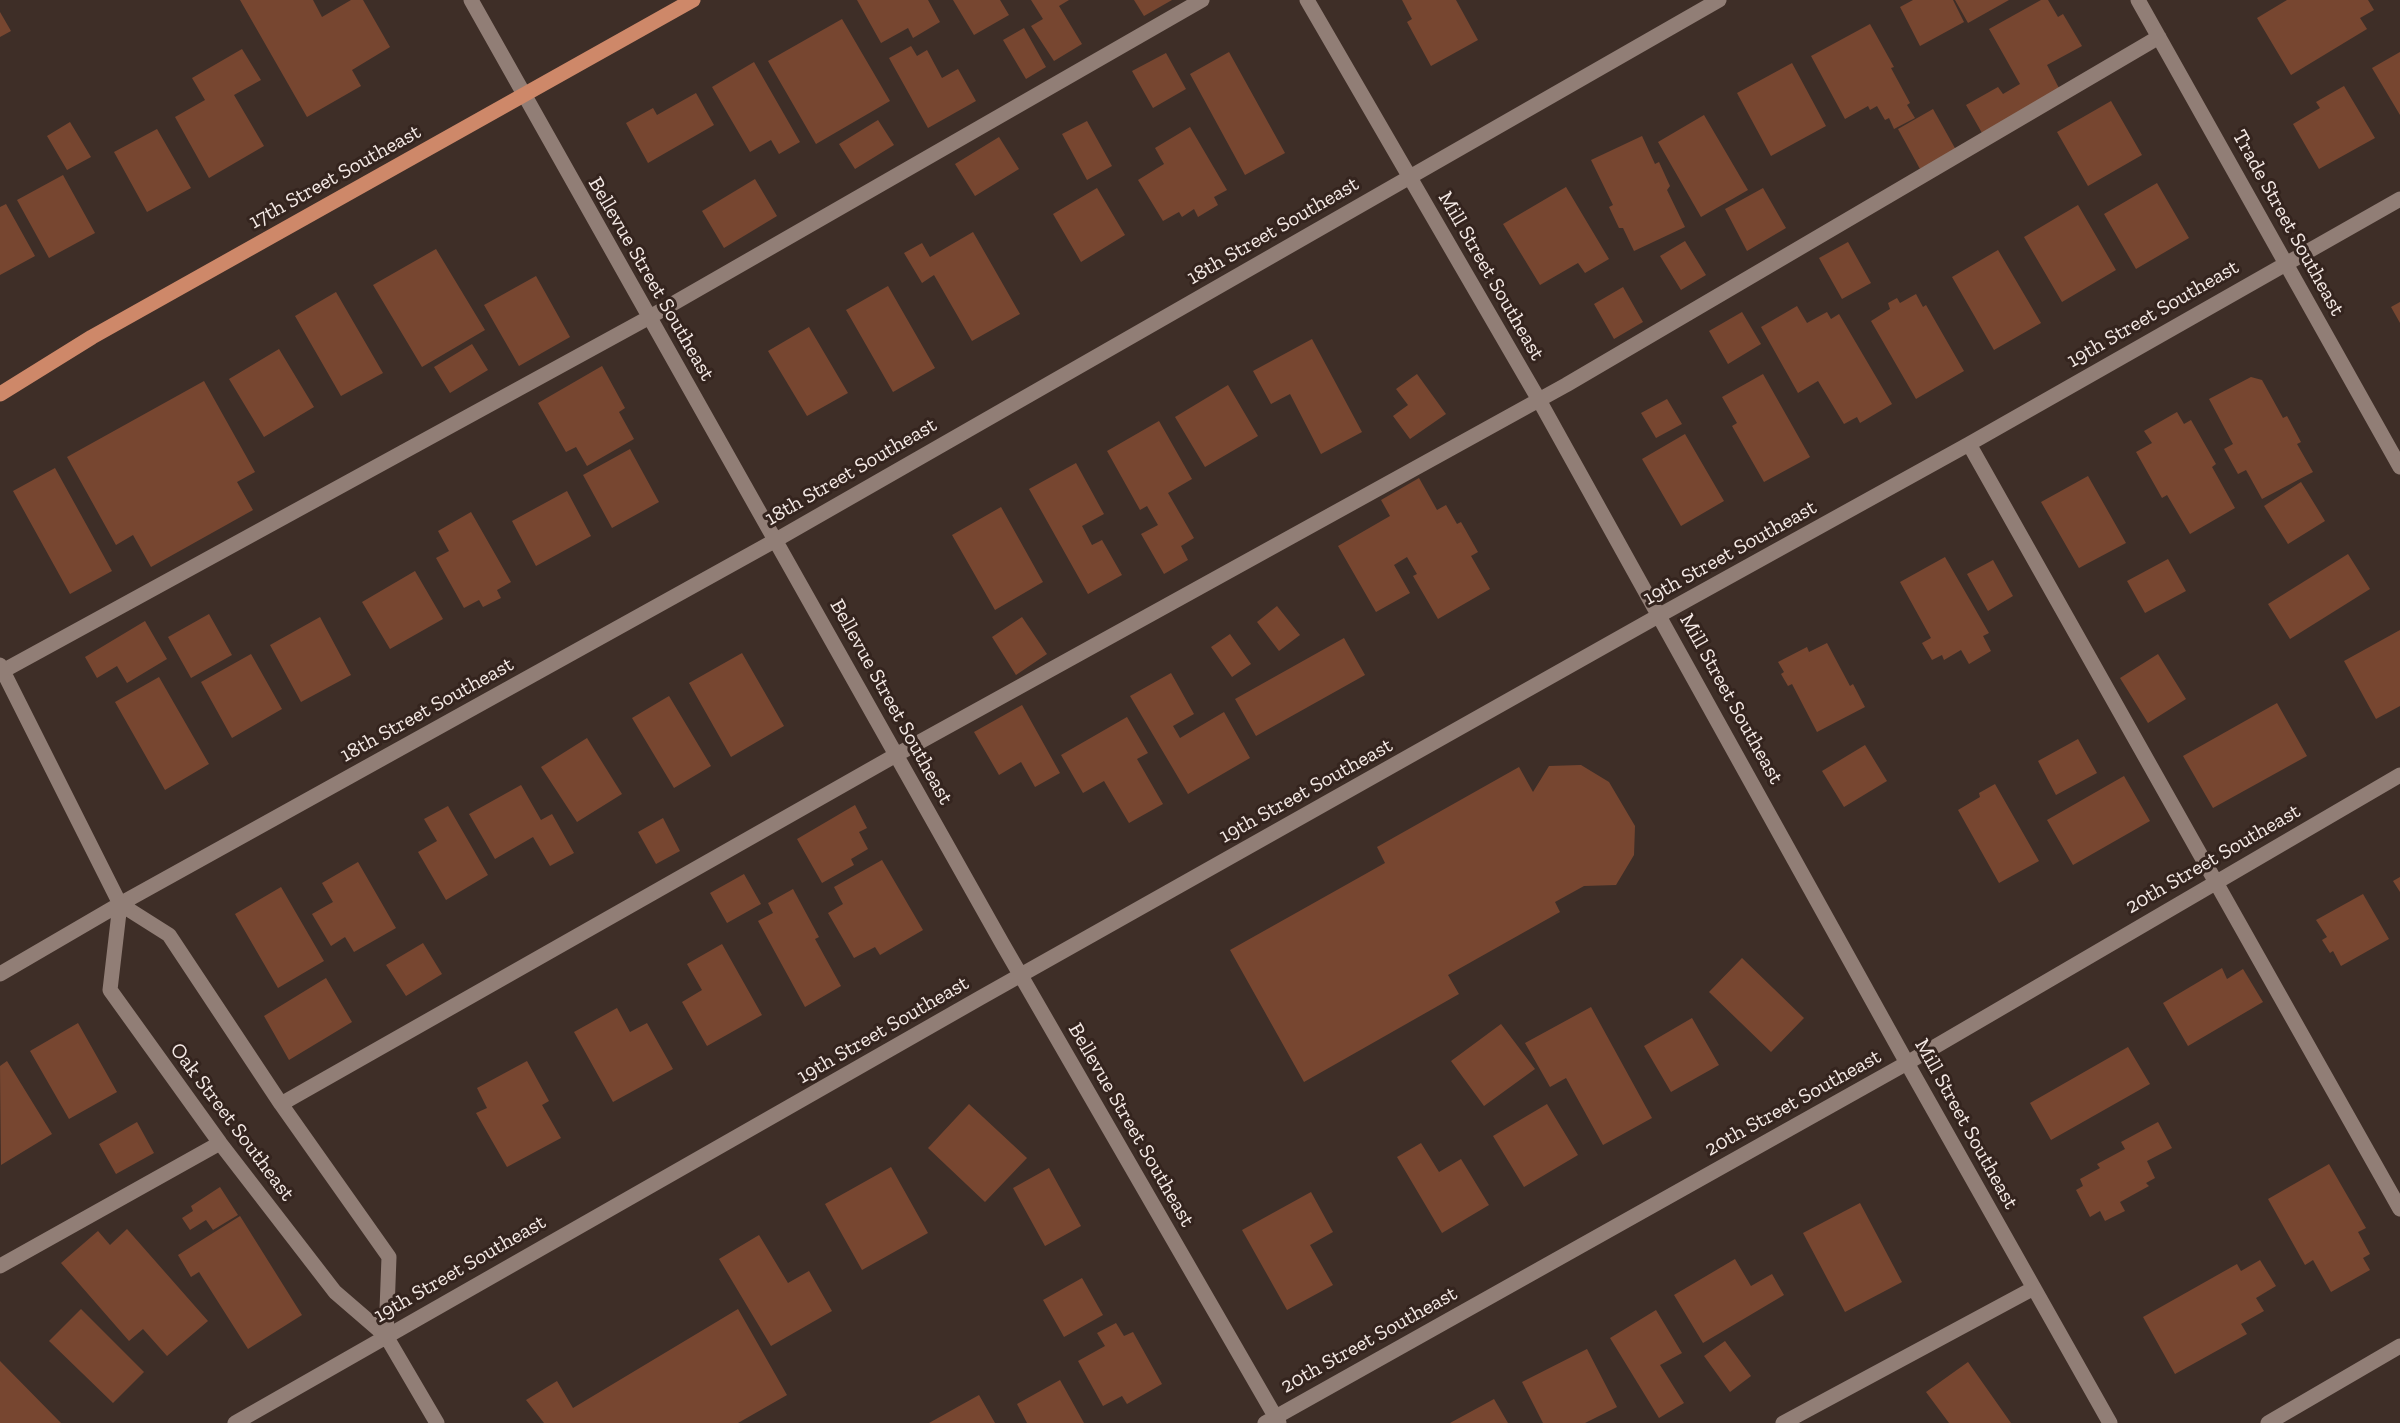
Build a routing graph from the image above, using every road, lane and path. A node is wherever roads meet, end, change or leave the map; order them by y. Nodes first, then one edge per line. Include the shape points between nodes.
1 (471, 0) edge
2 (693, 0) edge
3 (1202, 0) edge
4 (1307, 0) edge
5 (1719, 0) edge
6 (2138, 0) edge
7 (2159, 37) junction
8 (524, 96) junction
9 (1409, 177) junction
10 (2400, 198) edge
11 (2286, 262) junction
12 (648, 318) junction
13 (0, 394) edge
14 (1539, 400) junction
15 (1969, 444) junction
16 (2400, 467) edge
17 (776, 540) junction
18 (1660, 615) junction
19 (2, 668) edge
20 (896, 755) junction
21 (2400, 776) edge
22 (2215, 882) junction
23 (120, 904) junction
24 (0, 974) edge
25 (1021, 976) junction
26 (1907, 1063) junction
27 (281, 1104) junction
28 (220, 1143) junction
29 (2400, 1209) edge
30 (0, 1266) edge
31 (2034, 1288) junction
32 (386, 1336) junction
33 (2400, 1346) edge
34 (1273, 1421) edge
35 (235, 1423) edge
36 (437, 1423) edge
37 (1783, 1423) edge
38 (2110, 1423) edge
39 (2268, 1423) edge

1 - 8 street, Bellevue Street Southeast
2 - 8 main road, 17th Street Southeast
3 - 12 street
4 - 9 street, Mill Street Southeast
5 - 9 street, 18th Street Southeast
6 - 7 street, Trade Street Southeast
7 - 11 street, Trade Street Southeast
7 - 14 street
8 - 12 street, Bellevue Street Southeast
8 - 13 main road, 17th Street Southeast via 92,337
9 - 14 street, Mill Street Southeast
9 - 17 street, 18th Street Southeast
10 - 11 street, 19th Street Southeast
11 - 15 street, 19th Street Southeast
11 - 16 street, Trade Street Southeast
12 - 17 street, Bellevue Street Southeast
12 - 19 street
14 - 18 street, Mill Street Southeast
14 - 20 street
15 - 18 street, 19th Street Southeast
15 - 22 street
17 - 20 street, Bellevue Street Southeast
17 - 23 street, 18th Street Southeast
18 - 25 street, 19th Street Southeast
18 - 26 street, Mill Street Southeast
19 - 23 street
20 - 25 street, Bellevue Street Southeast
20 - 27 street
21 - 22 street, 20th Street Southeast
22 - 26 street, 20th Street Southeast
22 - 29 street
23 - 24 street, 18th Street Southeast
23 - 27 street via 169,935
23 - 28 street, Oak Street Southeast via 110,990
25 - 32 street, 19th Street Southeast
25 - 34 street, Bellevue Street Southeast
26 - 31 street, Mill Street Southeast
26 - 34 street, 20th Street Southeast
27 - 32 street via 389,1257
28 - 30 street
28 - 32 street, Oak Street Southeast via 335,1292
31 - 37 street
31 - 38 street, Mill Street Southeast
32 - 35 street, 19th Street Southeast
32 - 36 street, Oak Street Southeast
33 - 39 street

